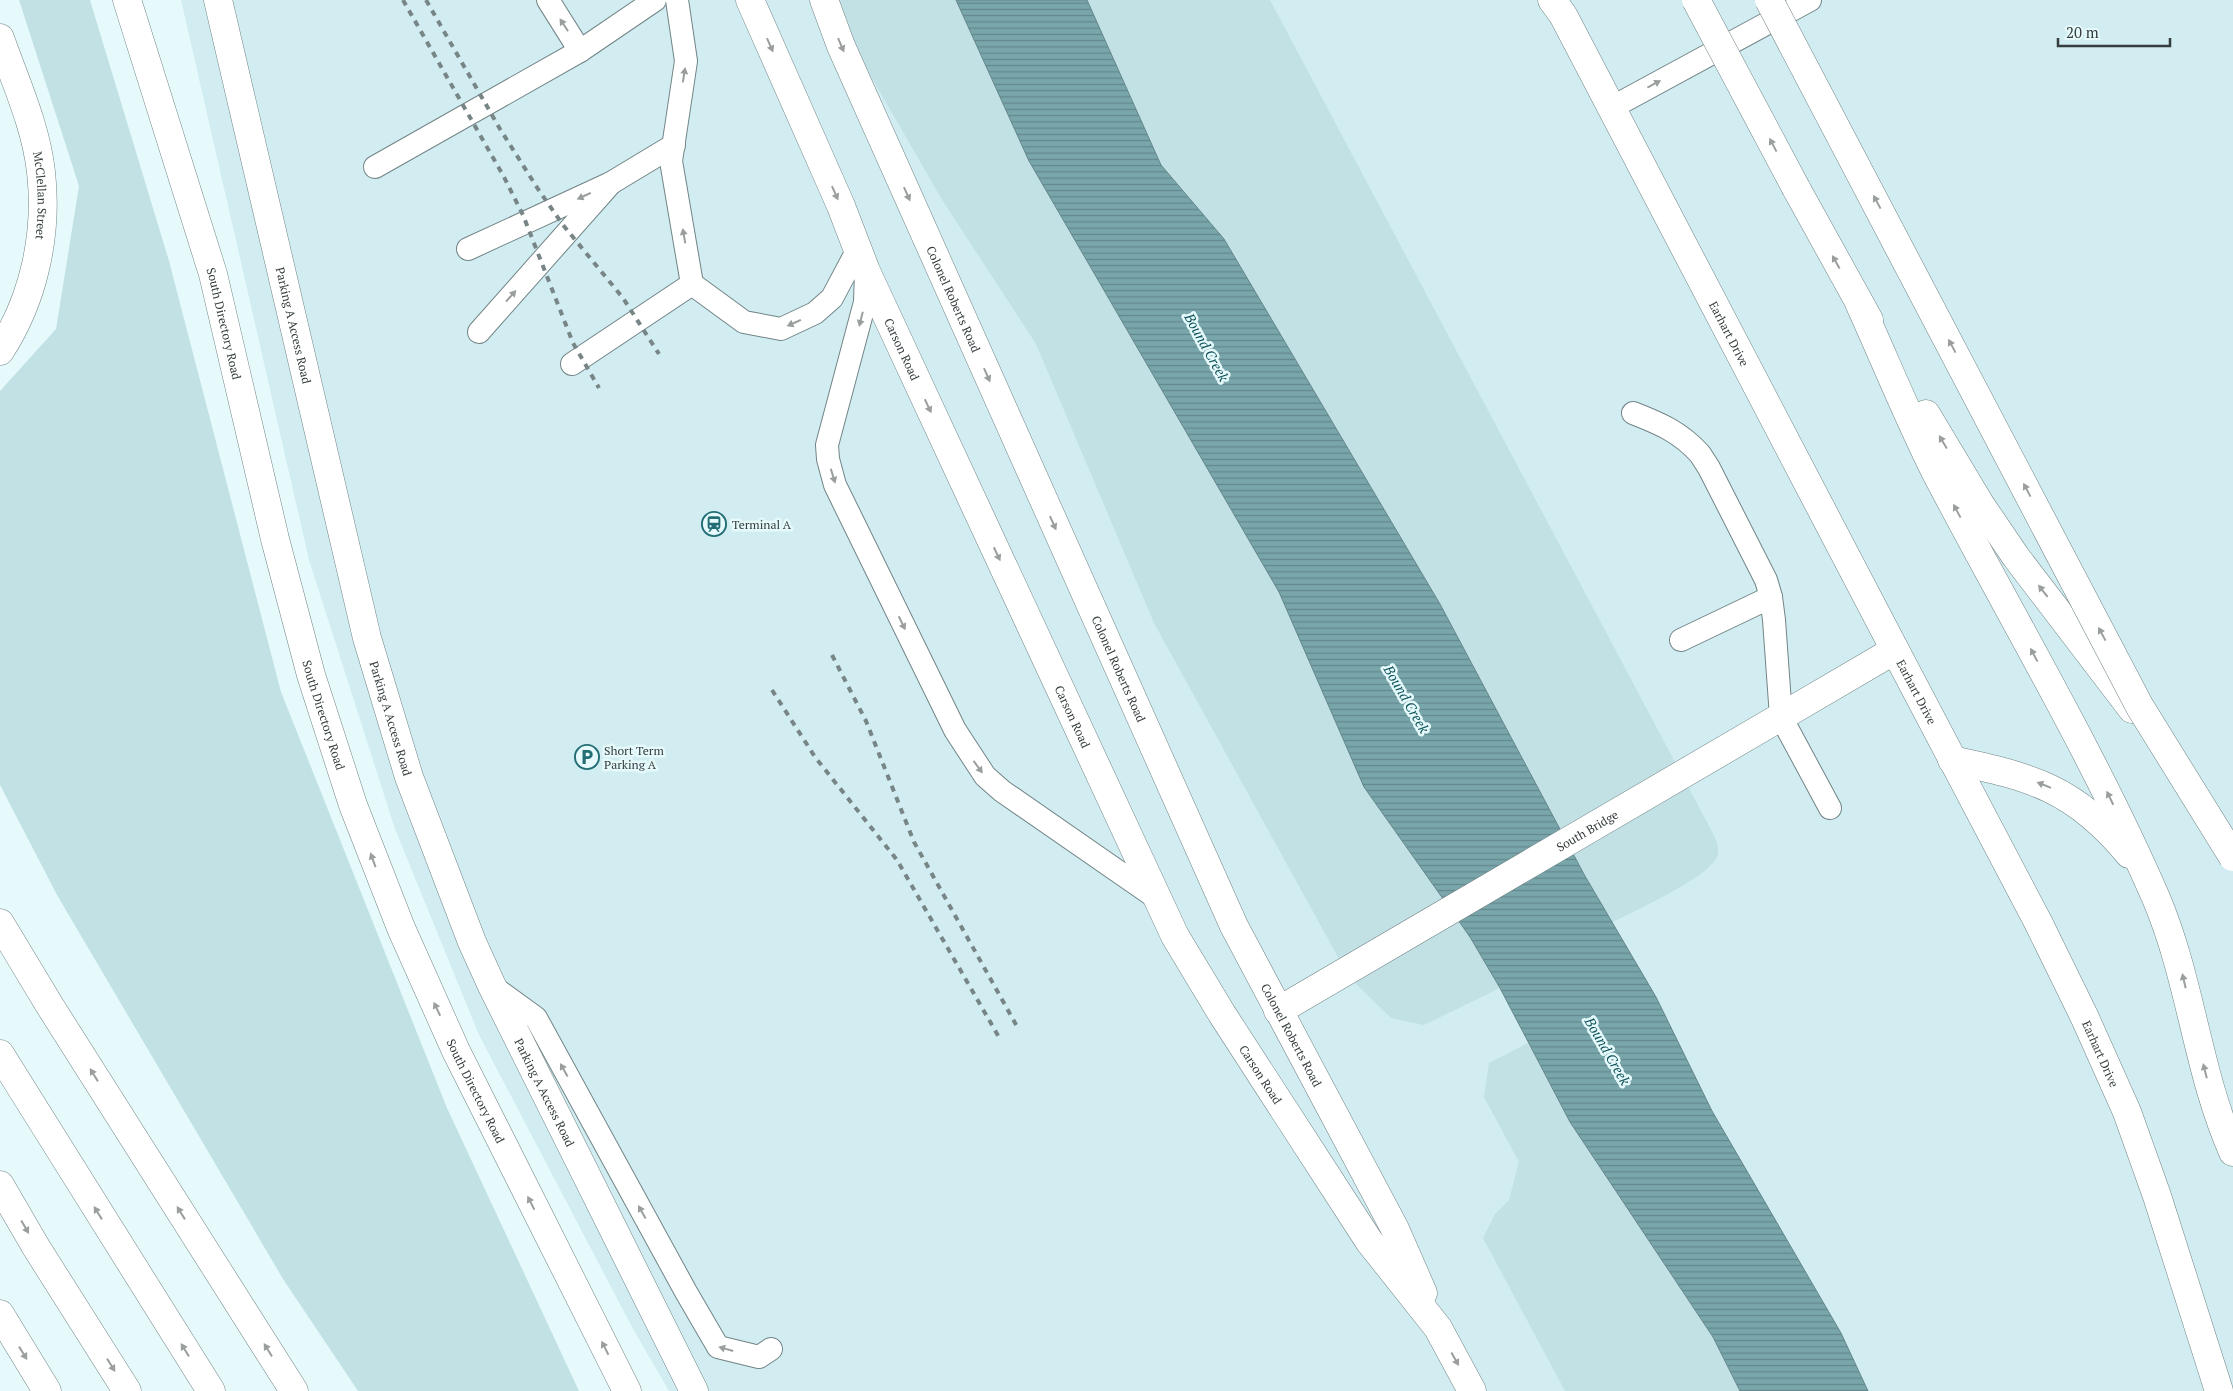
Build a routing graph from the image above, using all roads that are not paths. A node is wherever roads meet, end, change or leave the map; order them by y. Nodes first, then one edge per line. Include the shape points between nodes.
1 (127, 0) edge
2 (218, 0) edge
3 (548, 0) edge
4 (655, 0) edge
5 (678, 0) edge
6 (750, 0) edge
7 (824, 0) edge
8 (1696, 0) edge
9 (1770, 0) edge
10 (1810, 0) edge
11 (1559, 5) edge
12 (0, 38) edge
13 (580, 51) junction
14 (1612, 108) junction
15 (674, 146) junction
16 (375, 167) dead end
17 (611, 183) junction
18 (468, 249) dead end
19 (862, 260) junction
20 (692, 284) junction
21 (1860, 305) junction
22 (479, 332) dead end
23 (0, 351) edge
24 (572, 364) dead end
25 (1633, 413) dead end
26 (1771, 597) junction
27 (1681, 640) dead end
28 (1895, 650) junction
29 (1781, 717) junction
30 (1952, 760) junction
31 (1830, 808) dead end
32 (2233, 857) edge
33 (2146, 874) junction
34 (2233, 874) edge
35 (1156, 897) junction
36 (0, 922) edge
37 (492, 986) junction
38 (1278, 1011) junction
39 (0, 1054) edge
40 (2233, 1152) edge
41 (0, 1185) edge
42 (0, 1314) edge
43 (1438, 1328) junction
44 (771, 1349) dead end
45 (47, 1391) edge
46 (127, 1391) edge
47 (211, 1391) edge
48 (294, 1391) edge
49 (627, 1391) edge
50 (694, 1391) edge
51 (1472, 1391) edge
52 (2219, 1391) edge

49 -> 1 main road, South Directory Road via 456,1051 401,928 353,804 311,675 274,539 213,274
2 - 37 main road, Parking A Access Road via 367,638 409,777
13 -> 3 lane
4 - 13 lane
15 -> 5 lane via 686,61
6 -> 19 main road, Carson Road
7 -> 38 main road, Colonel Roberts Road via 841,46 1130,698 1234,926
21 -> 8 main road, bridge
32 -> 9 main road, bridge via 2140,707
14 -> 10 lane
11 - 14 main road, Earhart Drive
12 - 23 main road, McClellan Street via 35,141 43,202 42,236 28,295
13 - 16 lane
14 - 28 main road, Earhart Drive
15 - 17 lane
20 -> 15 lane via 671,161
17 -> 18 lane
22 -> 17 lane
19 -> 20 lane via 832,298 815,313 781,329 744,322
19 -> 35 main road, Carson Road
19 -> 35 lane via 865,302 827,446 836,485 955,730 984,776
20 - 24 lane
33 -> 21 main road via 2090,760 1934,468
34 -> 21 main road via 2136,714 2016,557 1980,504
25 - 26 lane via 1672,429 1687,439 1700,454 1757,562
26 - 27 lane
26 - 29 lane
28 - 29 main road, South Bridge
28 - 30 main road, Earhart Drive
29 - 31 lane
29 - 38 main road, South Bridge
33 -> 30 main road via 2089,813 2060,792 2010,772
30 - 52 main road, Earhart Drive via 2038,922 2127,1112
40 -> 33 main road via 2206,1075 2173,944
35 - 43 main road, Carson Road via 1175,936 1222,1014 1364,1233
48 -> 36 main road
44 -> 37 lane via 759,1357 718,1347 536,1018
37 - 50 main road, Parking A Access Road
38 - 43 main road, Colonel Roberts Road via 1395,1229
47 -> 39 main road
41 -> 46 main road
42 -> 45 main road
43 -> 51 main road, Carson Road

